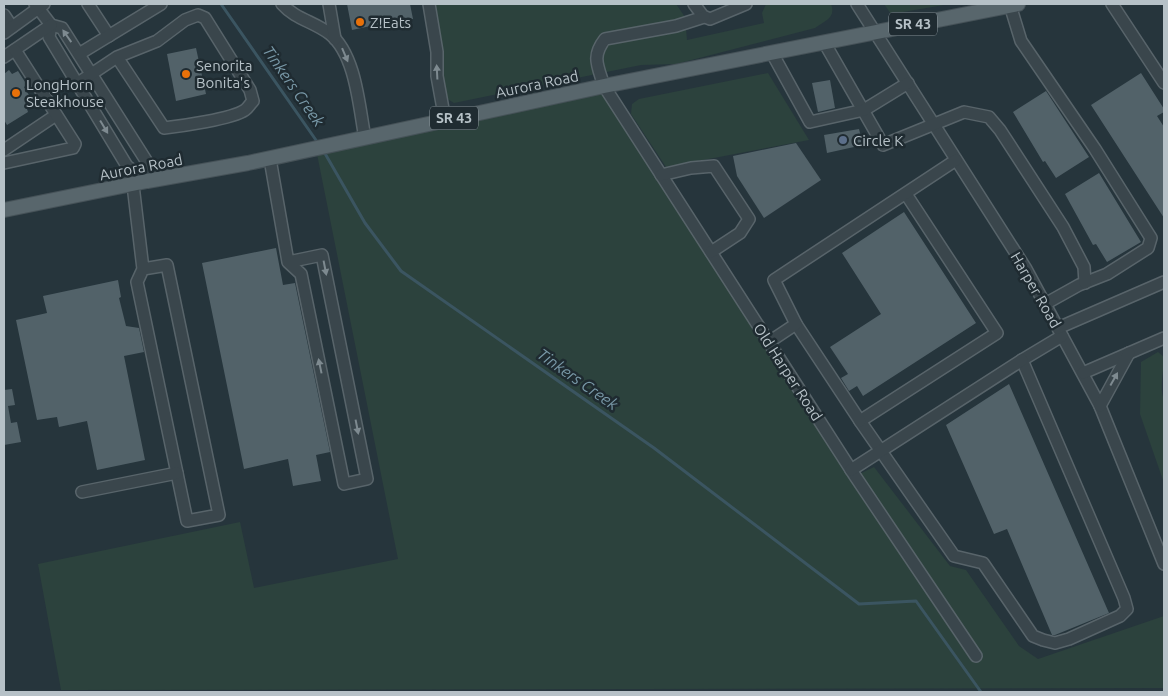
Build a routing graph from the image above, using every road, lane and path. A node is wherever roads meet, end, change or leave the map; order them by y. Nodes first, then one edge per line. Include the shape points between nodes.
1 (88, 4) edge
2 (161, 4) edge
3 (282, 4) edge
4 (329, 4) edge
5 (429, 4) edge
6 (694, 4) edge
7 (746, 4) edge
8 (857, 4) edge
9 (1112, 4) edge
10 (39, 5) edge
11 (1014, 5) edge
12 (4, 15) edge
13 (704, 17) junction
14 (51, 25) junction
15 (8, 30) edge
16 (875, 32) junction
17 (109, 36) junction
18 (335, 39) junction
19 (824, 42) junction
20 (15, 50) junction
21 (772, 53) junction
22 (79, 54) junction
23 (117, 57) junction
24 (4, 58) edge
25 (92, 74) junction
26 (78, 83) junction
27 (908, 83) junction
28 (1164, 83) edge
29 (604, 86) junction
30 (864, 110) junction
31 (56, 115) junction
32 (445, 120) junction
33 (934, 125) junction
34 (365, 138) junction
35 (4, 150) edge
36 (270, 159) junction
37 (956, 160) junction
38 (4, 163) edge
39 (661, 175) junction
40 (140, 183) junction
41 (906, 194) junction
42 (4, 210) edge
43 (711, 252) junction
44 (288, 262) junction
45 (143, 270) junction
46 (1164, 282) edge
47 (1085, 283) junction
48 (1045, 304) junction
49 (796, 324) junction
50 (1060, 332) junction
51 (1164, 338) edge
52 (769, 342) junction
53 (1129, 353) junction
54 (1022, 360) junction
55 (1082, 374) junction
56 (1100, 406) junction
57 (860, 421) junction
58 (881, 452) junction
59 (851, 470) junction
60 (177, 473) junction
61 (82, 492) dead end
62 (1164, 564) edge
63 (976, 656) dead end

1 - 17 street
2 - 17 street
3 - 18 street
4 - 18 street
32 -> 5 street
6 - 13 street
7 - 13 street via 710,19
8 - 16 street, Harper Road
9 - 28 street
10 - 14 street
10 - 15 street
11 - 16 main road, Aurora Road / SR 43
11 - 47 street via 1021,41 1151,238 1148,248 1107,274
12 - 15 street
13 - 29 street, Old Harper Road via 676,26 605,39 596,57
14 - 20 street
22 -> 14 street via 62,28
14 - 26 street via 49,37
16 - 19 main road, Aurora Road / SR 43
16 - 27 street, Harper Road
17 - 22 street
18 -> 34 street via 346,53
19 - 21 main road, Aurora Road / SR 43
19 - 30 street
20 - 24 street
20 - 31 street
21 - 29 main road, Aurora Road / SR 43
21 - 30 street via 810,122
22 - 25 street
23 - 23 street via 157,41 198,15 210,26 250,90 253,101 246,110 235,115 164,128
23 - 25 street
25 - 26 street
25 - 40 street via 147,162
26 -> 40 street
27 - 30 street
27 - 33 street, Harper Road
29 - 32 main road, Aurora Road / SR 43
29 - 39 street, Old Harper Road
30 - 33 street via 883,145
31 - 35 street
31 - 38 street via 75,144 73,148
32 - 34 main road, Aurora Road / SR 43
33 - 37 street, Harper Road
33 - 47 street via 964,112 989,116 1063,227 1084,267
34 - 36 main road, Aurora Road / SR 43
36 - 40 main road, Aurora Road / SR 43
36 - 44 street
37 - 41 street
37 - 48 street, Harper Road
39 - 43 street, Old Harper Road
39 - 43 street via 714,166 741,205 749,219 740,233
40 - 42 main road, Aurora Road / SR 43
40 - 45 street
41 - 49 street via 774,280
41 - 57 street via 996,333
43 - 52 street, Old Harper Road
44 -> 44 street via 322,255 367,479 344,484 301,274
45 - 60 street via 138,282
45 - 60 street via 167,265 220,515 187,521
46 - 50 street
47 - 48 street
48 - 50 street, Harper Road
49 - 52 street
49 - 57 street
50 - 54 street
50 - 55 street, Harper Road
51 - 53 street
52 - 59 street, Old Harper Road
53 - 55 street
56 -> 53 street
54 - 58 street
54 - 58 street via 1124,598 1126,609 1120,616 1055,643 1033,636 983,563 954,556
55 - 56 street, Harper Road
56 - 62 street, Harper Road
57 - 58 street
58 - 59 street
59 - 63 street, Old Harper Road
60 - 61 street

